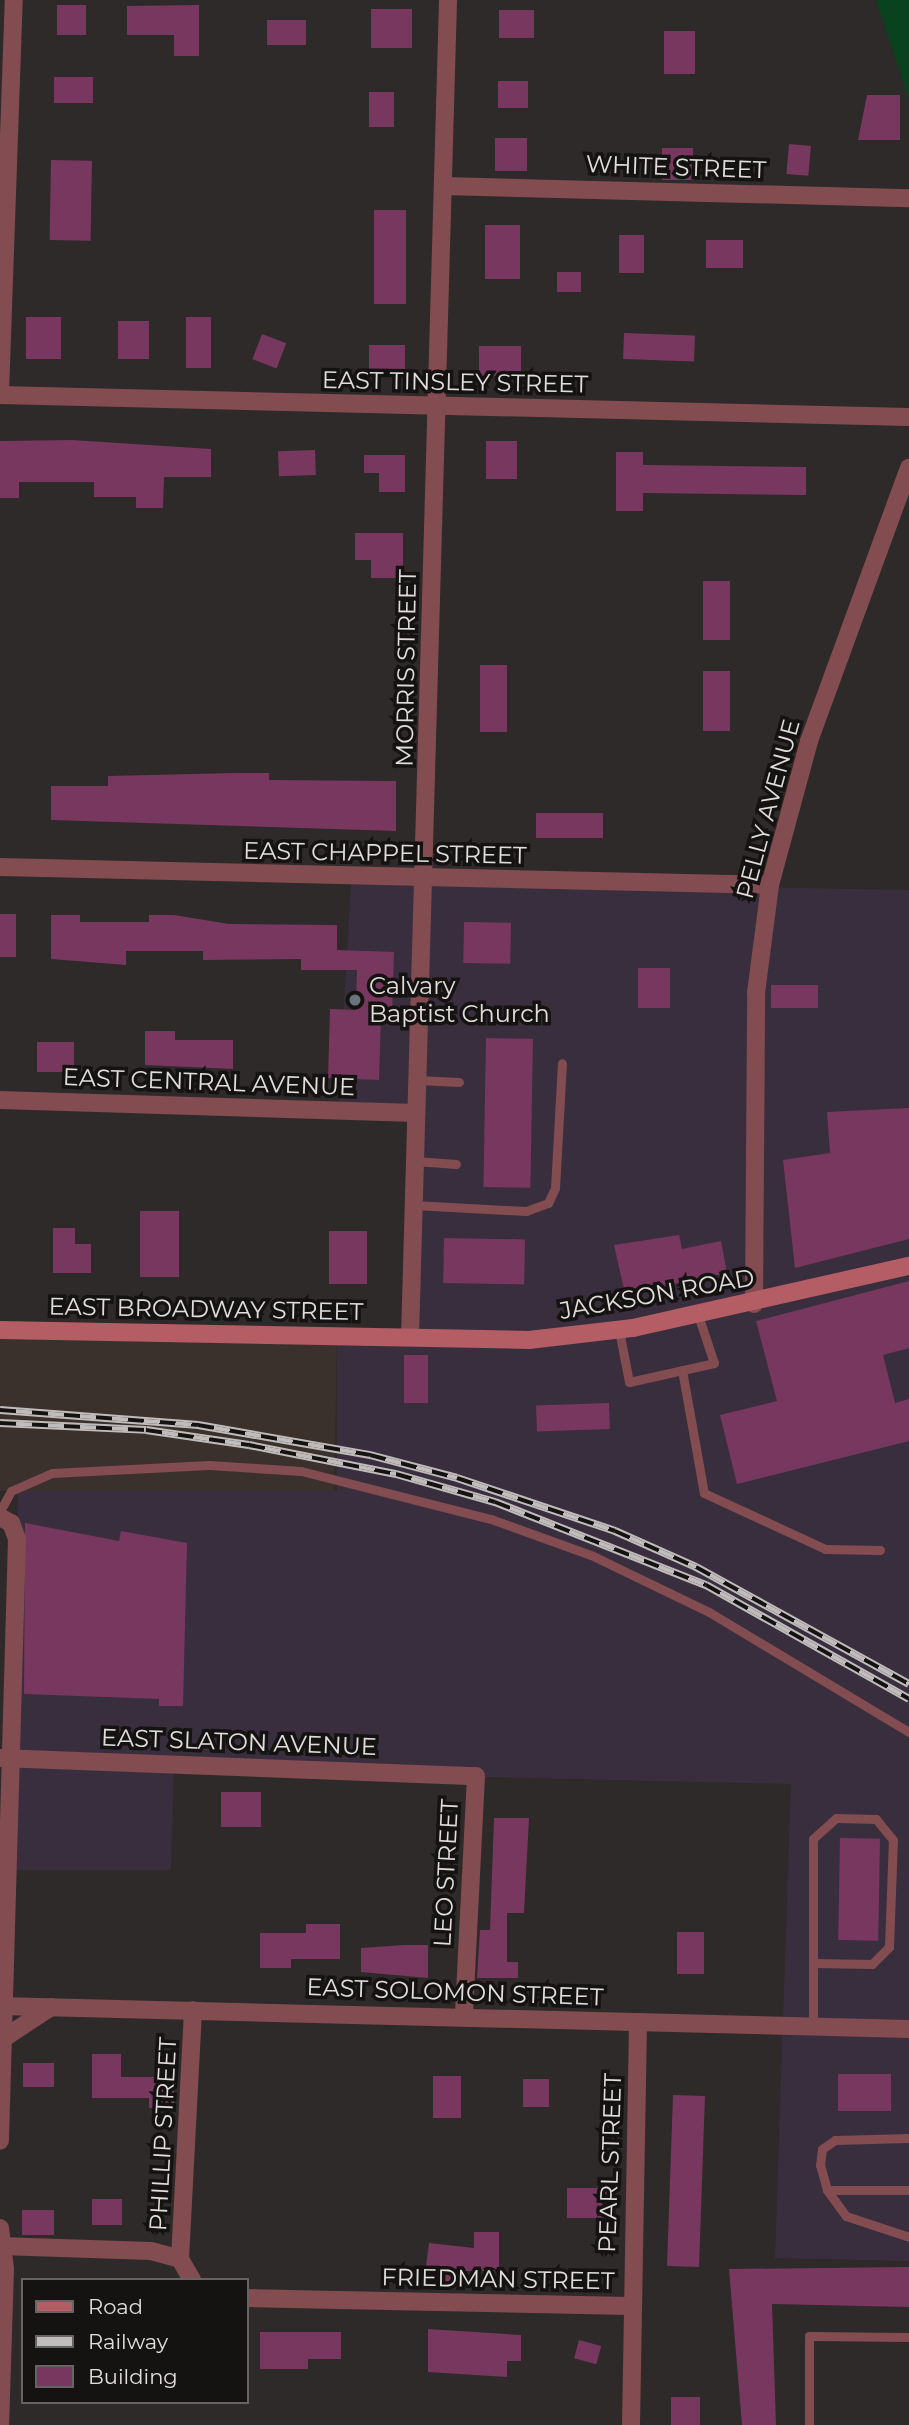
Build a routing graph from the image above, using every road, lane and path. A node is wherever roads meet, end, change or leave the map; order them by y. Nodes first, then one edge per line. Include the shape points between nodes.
1 (14, 0) edge
2 (448, 0) edge
3 (443, 186) junction
4 (909, 198) edge
5 (0, 394) edge
6 (437, 407) junction
7 (909, 417) edge
8 (909, 468) edge
9 (0, 867) edge
10 (425, 880) junction
11 (770, 885) junction
12 (562, 1063) dead end
13 (418, 1080) junction
14 (459, 1082) dead end
15 (0, 1100) edge
16 (416, 1113) junction
17 (415, 1161) junction
18 (456, 1164) dead end
19 (414, 1205) junction
20 (909, 1266) edge
21 (754, 1304) junction
22 (698, 1315) junction
23 (619, 1329) junction
24 (0, 1330) edge
25 (410, 1337) junction
26 (682, 1370) junction
27 (4, 1517) edge
28 (880, 1550) dead end
29 (909, 1732) edge
30 (5, 1758) edge
31 (476, 1776) joint
32 (813, 1963) junction
33 (1, 2006) edge
34 (51, 2007) junction
35 (194, 2010) junction
36 (464, 2016) junction
37 (638, 2022) junction
38 (813, 2026) junction
39 (909, 2029) edge
40 (1, 2039) edge
41 (909, 2138) edge
42 (0, 2141) edge
43 (827, 2190) junction
44 (909, 2190) edge
45 (909, 2237) edge
46 (1, 2240) edge
47 (180, 2259) junction
48 (191, 2278) edge
49 (248, 2298) edge
50 (630, 2306) junction
51 (907, 2337) dead end
52 (0, 2425) edge
53 (631, 2425) edge
54 (809, 2425) edge

1 - 5 street
2 - 3 street, MORRIS STREET
3 - 4 street, WHITE STREET
3 - 6 street, MORRIS STREET
5 - 6 street, EAST TINSLEY STREET
6 - 7 street, EAST TINSLEY STREET
6 - 10 street, MORRIS STREET
8 - 11 street, PELLY AVENUE via 808,741
9 - 10 street, EAST CHAPPEL STREET
10 - 11 street, EAST CHAPPEL STREET
10 - 13 street, MORRIS STREET
11 - 21 street, PELLY AVENUE via 756,993
12 - 19 lane via 555,1188 548,1203 527,1211
13 - 14 lane
13 - 16 street, MORRIS STREET
15 - 16 street, EAST CENTRAL AVENUE
16 - 17 street, MORRIS STREET
17 - 18 lane
17 - 19 street, MORRIS STREET
19 - 25 street, MORRIS STREET
20 - 21 main road, JACKSON ROAD
21 - 22 main road, JACKSON ROAD
22 - 23 main road, JACKSON ROAD
22 - 26 lane via 714,1363
23 - 25 main road, JACKSON ROAD via 529,1340
23 - 26 lane via 629,1382
24 - 25 main road, EAST BROADWAY STREET
26 - 28 lane via 704,1493 825,1549
27 - 29 lane via 11,1491 52,1473 158,1465 301,1471 491,1519 591,1555 709,1612
27 - 30 street via 17,1539
30 - 31 street, EAST SLATON AVENUE
30 - 33 street
31 - 36 street, LEO STREET
32 - 32 lane via 813,1839 836,1818 876,1819 893,1840 890,1947 872,1964
32 - 38 lane
33 - 34 street, EAST SOLOMON STREET
33 - 40 street
34 - 35 street, EAST SOLOMON STREET
34 - 40 street
35 - 36 street, EAST SOLOMON STREET
35 - 47 street, PHILLIP STREET
36 - 37 street, EAST SOLOMON STREET
37 - 38 street, EAST SOLOMON STREET
37 - 50 street, PEARL STREET
38 - 39 street, EAST SOLOMON STREET
40 - 42 street
41 - 43 lane via 835,2140 822,2149
43 - 44 lane
43 - 45 lane via 846,2216
46 - 47 street via 151,2251
46 - 52 street
47 - 48 street
49 - 50 street, FRIEDMAN STREET
50 - 53 street, FRIEDMAN STREET
51 - 54 lane via 809,2336

